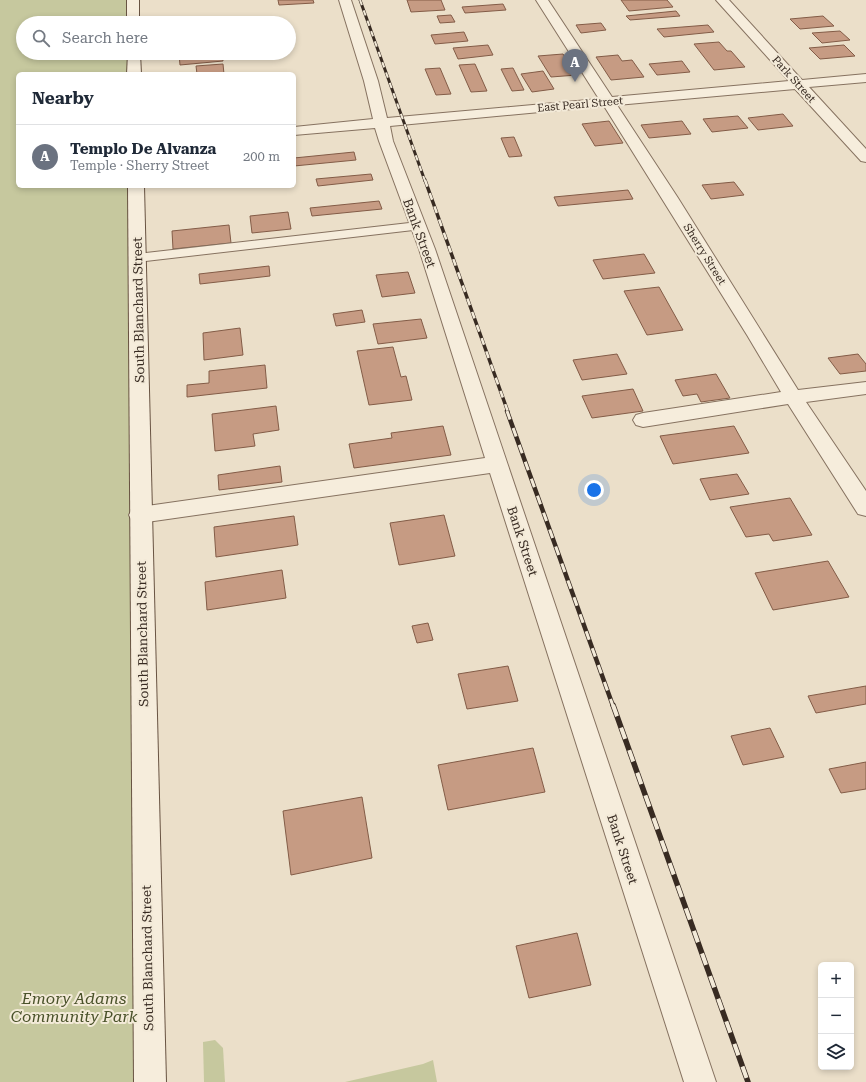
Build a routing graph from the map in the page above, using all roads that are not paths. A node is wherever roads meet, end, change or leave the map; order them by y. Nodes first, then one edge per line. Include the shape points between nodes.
1 (133, 0) edge
2 (345, 0) edge
3 (542, 0) edge
4 (722, 0) edge
5 (133, 16) edge
6 (134, 60) edge
7 (134, 72) edge
8 (866, 78) edge
9 (798, 84) junction
10 (608, 102) junction
11 (382, 123) junction
12 (296, 131) edge
13 (866, 158) edge
14 (136, 188) edge
15 (418, 226) junction
16 (137, 258) junction
17 (866, 388) edge
18 (793, 397) junction
19 (643, 420) dead end
20 (498, 464) junction
21 (866, 508) edge
22 (140, 515) junction
23 (150, 1082) edge
24 (700, 1082) edge

1 - 5 street
2 - 11 street, Bank Street
3 - 10 street, Sherry Street
4 - 9 street, Park Street
6 - 7 street
8 - 9 street, East Pearl Street
9 - 10 street, East Pearl Street
9 - 13 street, Park Street
10 - 11 street, East Pearl Street
10 - 18 street, Sherry Street
11 - 12 street, East Pearl Street
11 - 15 street, Bank Street
14 - 16 street, South Blanchard Street
15 - 16 lane
15 - 20 street, Bank Street
16 - 22 street, South Blanchard Street
17 - 18 street
18 - 19 street
18 - 21 street, Sherry Street
20 - 22 street
20 - 24 street, Bank Street
22 - 23 street, South Blanchard Street

